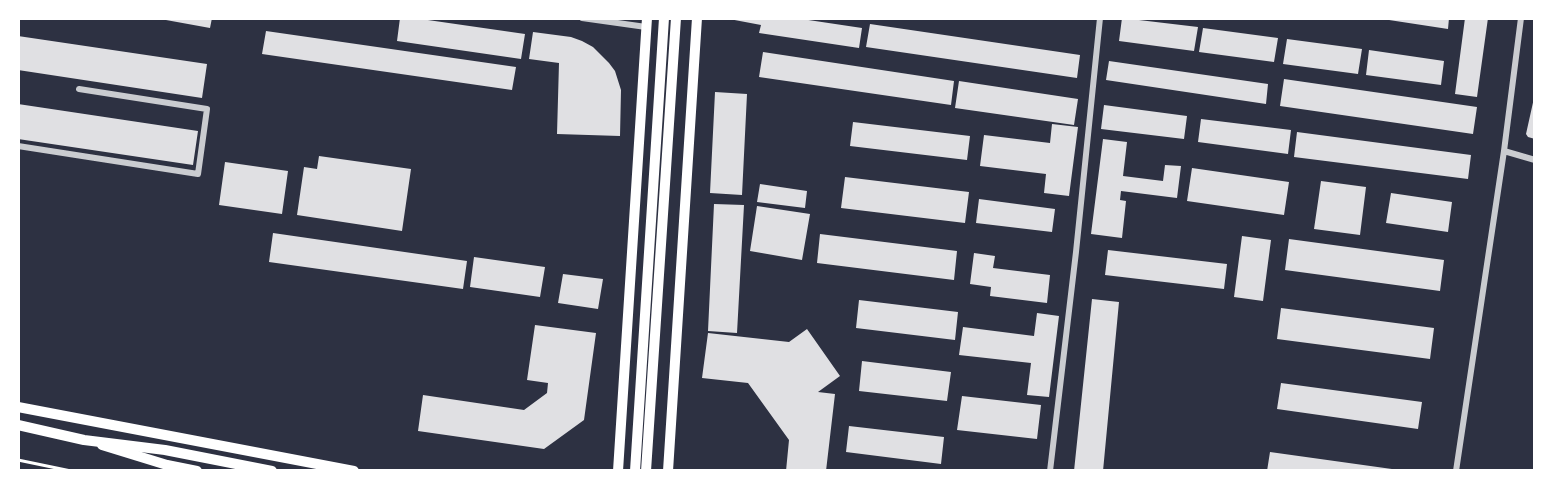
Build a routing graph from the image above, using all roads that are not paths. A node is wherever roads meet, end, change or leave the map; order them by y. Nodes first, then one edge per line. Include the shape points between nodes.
1 (582, 18) edge
2 (664, 18) edge
3 (676, 18) edge
4 (697, 18) edge
5 (1100, 18) edge
6 (1521, 18) edge
7 (646, 22) edge
8 (79, 89) dead end
9 (18, 146) edge
10 (1504, 151) junction
11 (1535, 160) edge
12 (18, 406) edge
13 (18, 425) edge
14 (84, 440) junction
15 (197, 471) edge
16 (272, 471) edge
17 (354, 471) edge
18 (618, 471) edge
19 (635, 471) edge
20 (646, 471) edge
21 (668, 471) edge
22 (1050, 471) edge
23 (1456, 471) edge

1 - 7 street
2 - 19 main road
3 - 20 main road
4 - 21 main road
5 - 22 street
6 - 10 street
7 - 18 main road
8 - 9 street via 207,109 198,174
10 - 11 street
10 - 23 street
12 - 17 main road
13 - 14 main road
14 - 15 main road
14 - 16 main road via 165,450

